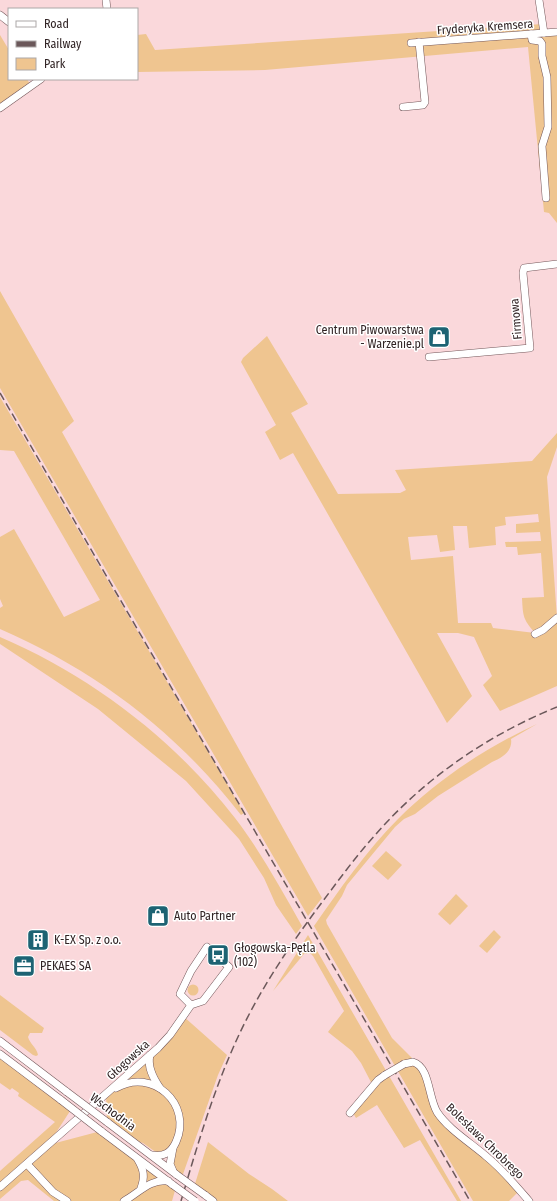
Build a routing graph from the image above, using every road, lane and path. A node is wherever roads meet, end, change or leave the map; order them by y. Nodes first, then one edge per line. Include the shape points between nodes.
1 (539, 0) edge
2 (0, 15) edge
3 (8, 21) edge
4 (557, 32) edge
5 (544, 33) junction
6 (531, 34) junction
7 (418, 42) junction
8 (411, 43) dead end
9 (40, 80) edge
10 (403, 107) dead end
11 (0, 108) edge
12 (546, 198) dead end
13 (557, 264) edge
14 (429, 357) dead end
15 (557, 618) edge
16 (535, 634) dead end
17 (191, 1005) junction
18 (0, 1041) edge
19 (0, 1054) edge
20 (150, 1055) junction
21 (161, 1089) junction
22 (106, 1095) junction
23 (350, 1114) dead end
24 (173, 1148) junction
25 (152, 1155) junction
26 (136, 1156) junction
27 (27, 1164) junction
28 (176, 1173) junction
29 (171, 1183) junction
30 (0, 1187) edge
31 (141, 1188) junction
32 (67, 1201) edge
33 (124, 1201) edge
34 (195, 1201) edge
35 (213, 1201) edge
36 (529, 1201) edge

1 - 5 street, Fryderyka Kremsera
2 - 3 street
4 - 5 street, Fryderyka Kremsera
5 - 6 street, Fryderyka Kremsera
6 - 7 street, Fryderyka Kremsera
6 - 12 street via 532,40 540,41 542,44 547,77 548,127 542,146
7 - 8 street, Fryderyka Kremsera
7 - 10 street via 425,102
9 - 11 street
13 - 14 street, Firmowa via 524,268 530,348
15 - 16 street
17 - 17 street, Głogowska via 203,1001 229,967 207,947 180,994
17 - 20 street, Głogowska via 167,1038
18 - 25 street, Wschodnia, bridge
19 - 26 street, Wschodnia, bridge
20 - 21 street via 151,1071
20 - 22 street, Głogowska
21 - 22 street via 149,1083 135,1082 120,1085
21 - 24 street via 168,1094 179,1117 179,1134
22 - 27 street, Głogowska
23 - 36 street, Bolesława Chrobrego, bridge via 378,1080 404,1064 413,1062 420,1066 426,1078 438,1114 497,1166
24 - 25 street via 163,1156
24 - 28 street via 170,1166
25 - 28 street, Wschodnia
26 - 29 street, Wschodnia
26 - 31 street via 144,1174
27 - 30 street, Głogowska
27 - 32 street via 53,1192
28 - 35 street, Wschodnia, bridge
29 - 31 street via 155,1182
29 - 34 street, Wschodnia, bridge
31 - 33 street

